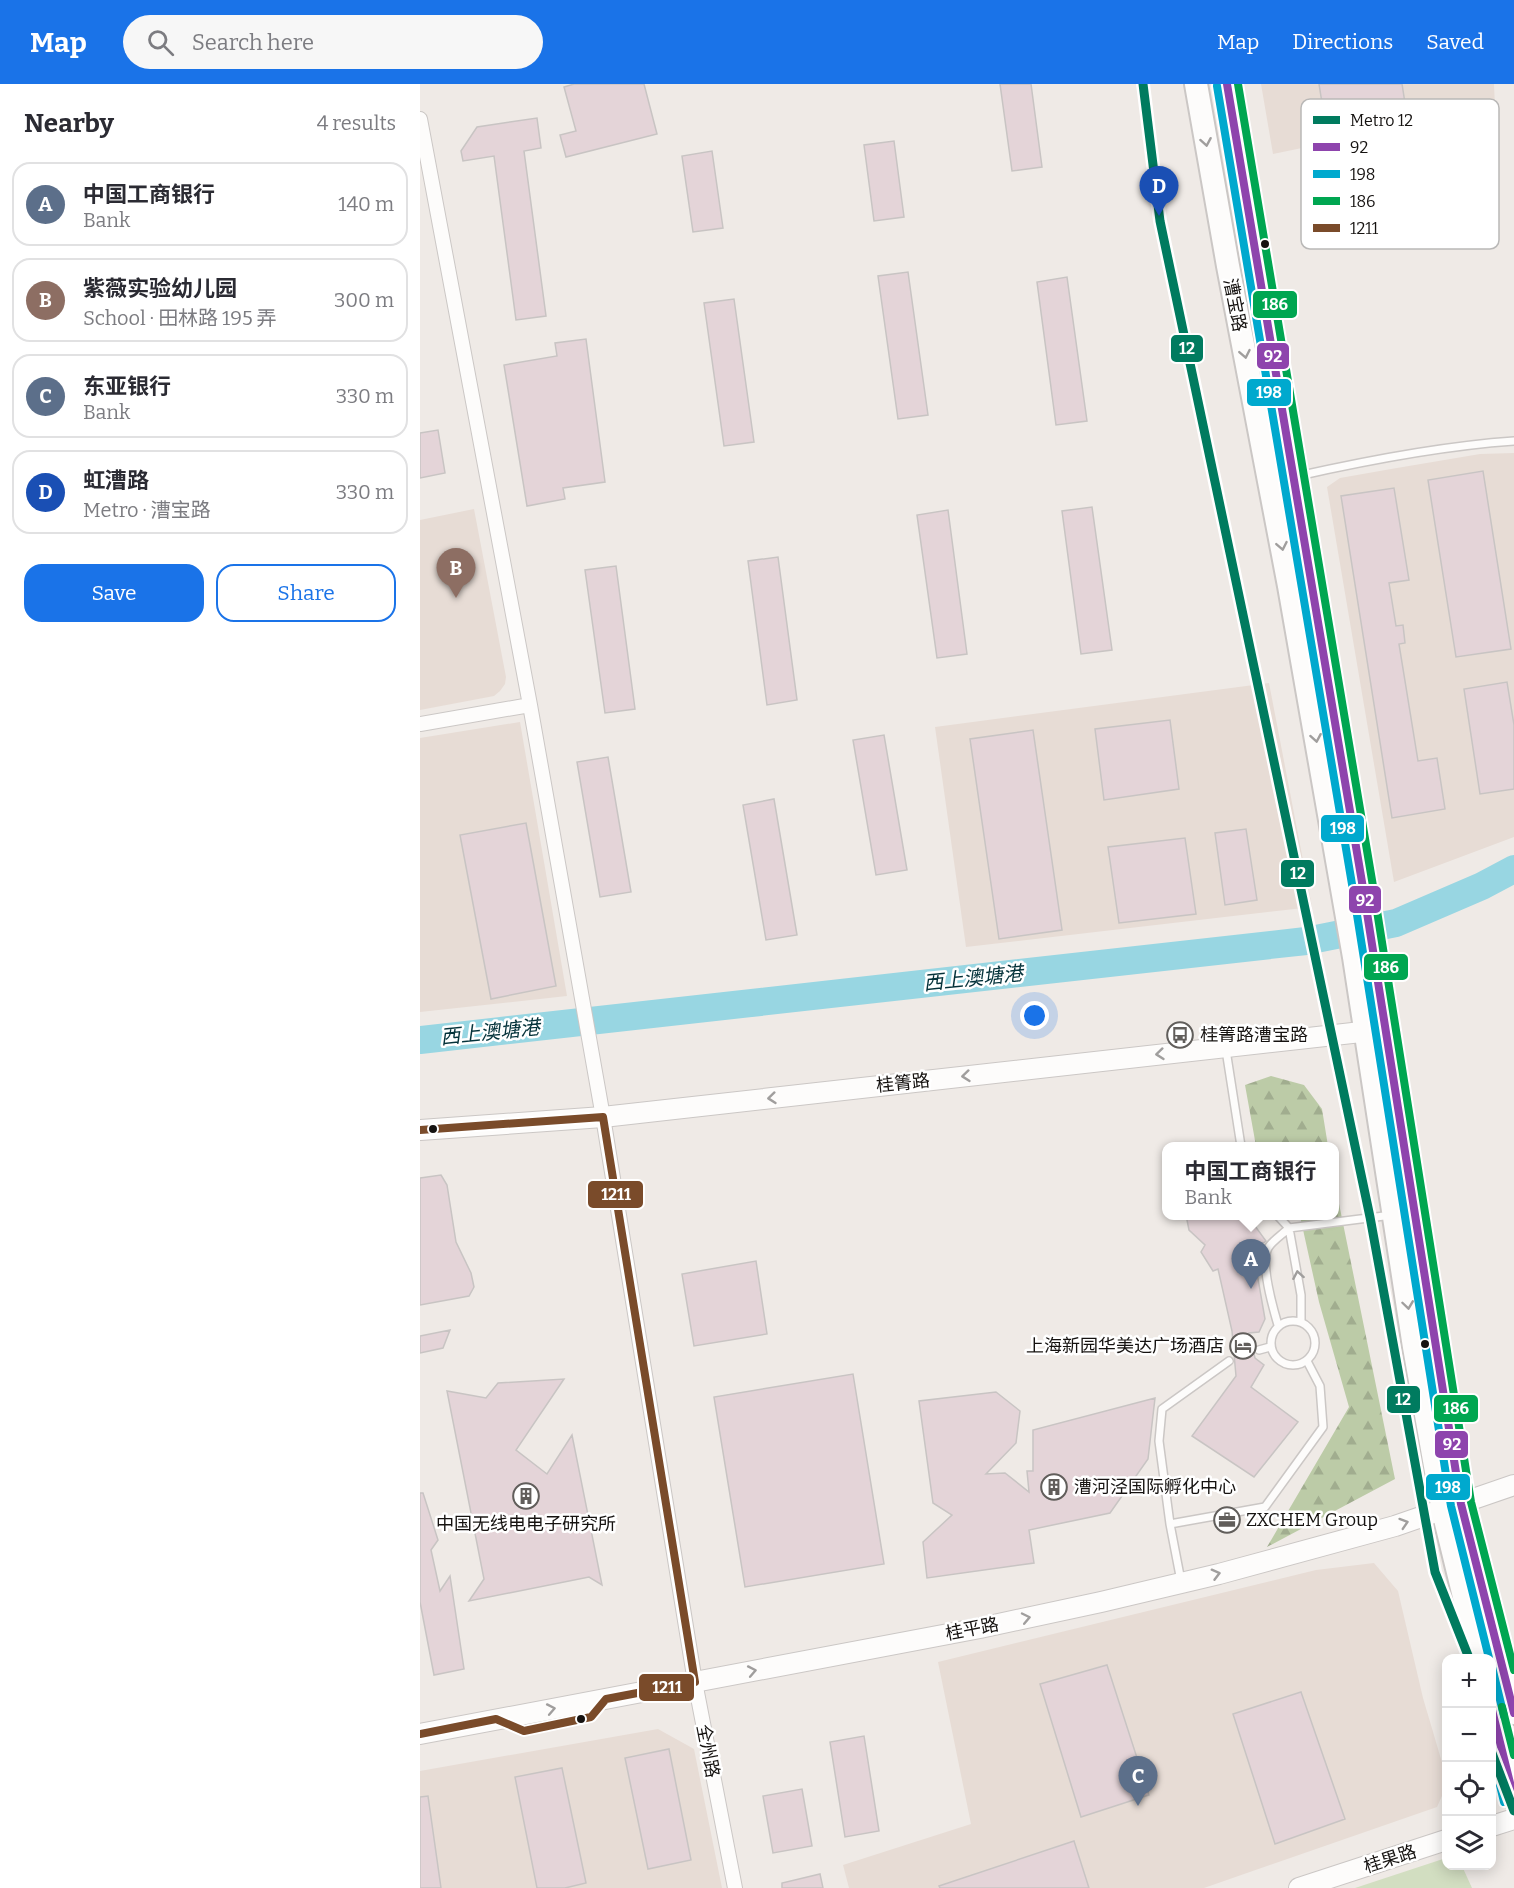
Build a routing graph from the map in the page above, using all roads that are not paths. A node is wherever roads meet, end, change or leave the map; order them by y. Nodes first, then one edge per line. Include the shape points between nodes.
1 (1196, 84) edge
2 (1227, 84) edge
3 (420, 118) edge
4 (1514, 441) edge
5 (1293, 477) junction
6 (530, 705) junction
7 (420, 723) edge
8 (1354, 896) junction
9 (1375, 1030) junction
10 (1225, 1048) junction
11 (603, 1117) junction
12 (420, 1130) edge
13 (1240, 1142) edge
14 (1395, 1214) junction
15 (1282, 1220) edge
16 (1289, 1228) junction
17 (1301, 1321) junction
18 (1278, 1325) junction
19 (1270, 1347) junction
20 (1259, 1350) dead end
21 (1307, 1360) junction
22 (1229, 1361) dead end
23 (1514, 1485) edge
24 (1452, 1507) junction
25 (1170, 1524) junction
26 (1181, 1583) junction
27 (1478, 1654) edge
28 (695, 1682) junction
29 (1514, 1713) edge
30 (1496, 1729) edge
31 (420, 1734) edge
32 (1514, 1799) edge
33 (1514, 1818) edge
34 (1496, 1824) edge
35 (1442, 1841) edge
36 (735, 1888) edge
37 (1299, 1888) edge

1 -> 8 main road, 漕宝路 via 1290,586
2 - 5 main road, 漕宝路
3 - 6 street, 全州路
4 - 5 lane via 1371,459
5 - 8 main road, 漕宝路
6 - 7 street
6 - 11 street, 全州路
8 - 9 main road, 漕宝路
9 - 10 street, 桂箐路
9 - 14 main road, 漕宝路
9 - 24 main road, 漕宝路
10 -> 11 street, 桂箐路
10 - 13 lane
11 - 12 street, 桂箐路
11 - 28 street, 全州路
14 - 16 lane
14 -> 24 main road, 漕宝路 via 1414,1347
15 - 16 lane
17 -> 16 lane via 1301,1295
16 - 18 lane via 1268,1247 1265,1260
17 - 18 lane via 1289,1320
17 - 21 lane via 1316,1339
18 - 19 lane via 1271,1335
19 - 20 lane
19 - 21 lane via 1275,1358 1285,1364 1297,1365
21 - 25 lane via 1320,1386 1323,1427 1265,1507
22 - 25 lane via 1162,1409 1159,1441
23 - 24 street, 桂平路
26 -> 24 street, 桂平路
24 - 27 main road, 漕宝路
24 - 29 main road, 漕宝路
25 - 26 lane
28 -> 26 street, 桂平路 via 980,1628
31 -> 28 street, 桂平路
28 - 36 street, 全州路
30 - 32 main road
33 - 34 street
35 - 37 street, 桂果路

